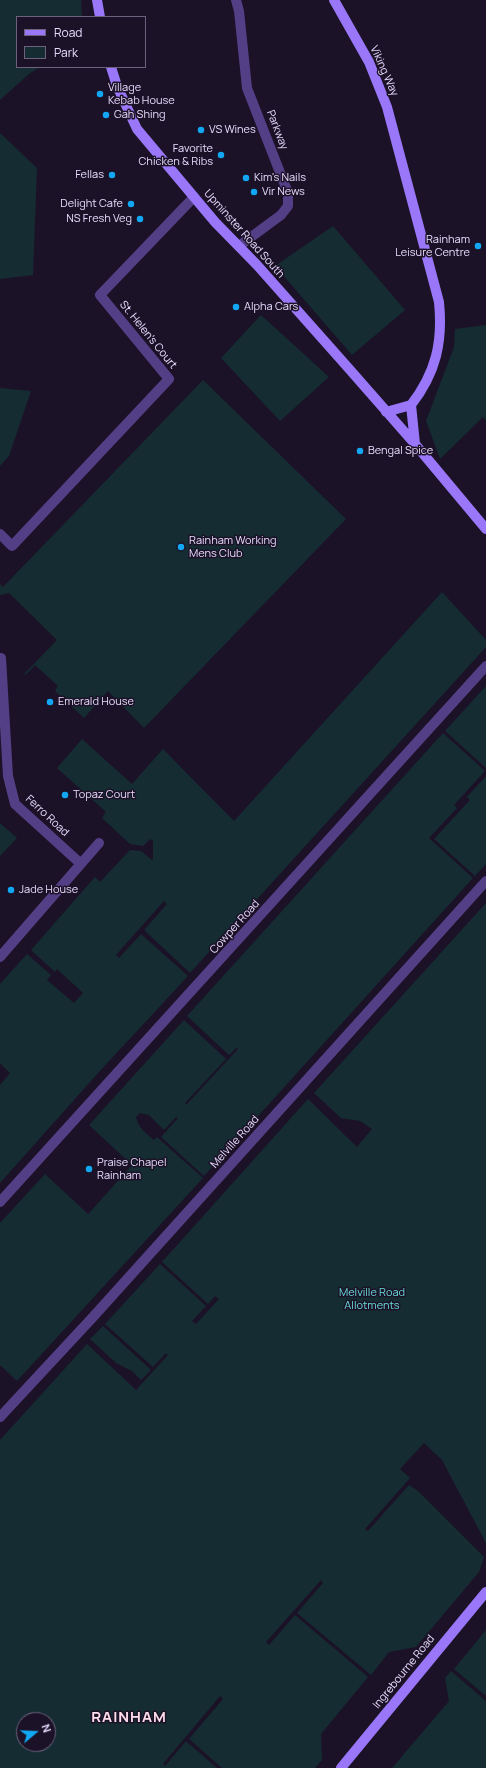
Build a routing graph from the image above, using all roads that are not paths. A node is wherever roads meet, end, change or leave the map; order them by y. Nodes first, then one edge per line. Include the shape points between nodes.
1 (97, 0) edge
2 (236, 0) edge
3 (334, 0) edge
4 (100, 16) edge
5 (112, 68) edge
6 (194, 197) junction
7 (239, 246) junction
8 (411, 405) junction
9 (386, 412) junction
10 (415, 444) junction
11 (486, 529) edge
12 (0, 534) edge
13 (1, 658) dead end
14 (486, 666) edge
15 (98, 843) dead end
16 (81, 864) junction
17 (486, 881) edge
18 (0, 957) edge
19 (0, 1202) edge
20 (0, 1417) edge
21 (486, 1592) edge
22 (341, 1768) edge

1 - 4 street
2 - 7 street, Parkway via 248,88 288,193 288,206 281,216
3 - 8 street, Viking Way via 369,62 387,107 439,302 441,325 432,372 423,390
5 - 6 street, Upminster Road South via 117,86 137,129
6 - 7 street, Upminster Road South
6 - 12 street, St. Helen's Court via 100,295 169,379 12,546
7 - 9 street, Upminster Road South
8 - 9 street
8 - 10 street
9 - 10 street, Upminster Road South
10 - 11 street
13 - 16 street, Ferro Road via 8,776 15,804
14 - 19 street, Cowper Road
15 - 16 street
16 - 18 street
17 - 20 street, Melville Road
21 - 22 street, Ingrebourne Road

